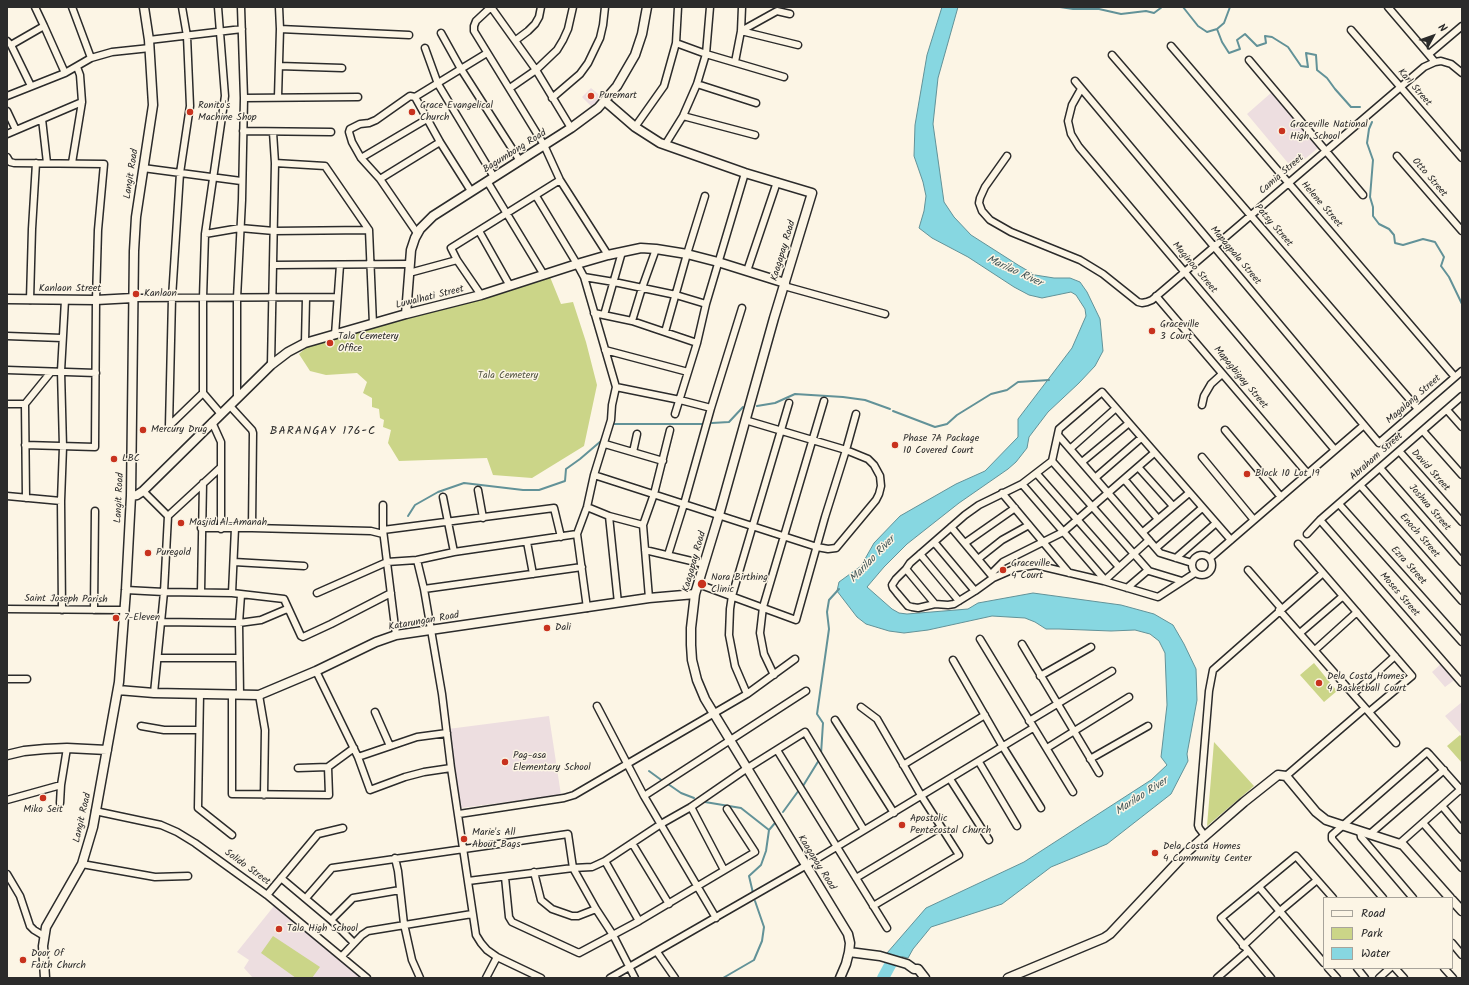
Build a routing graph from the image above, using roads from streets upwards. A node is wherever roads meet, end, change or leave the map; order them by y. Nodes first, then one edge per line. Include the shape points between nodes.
1 (35, 7) edge
2 (72, 7) edge
3 (144, 7) edge
4 (182, 7) edge
5 (218, 7) edge
6 (241, 7) edge
7 (279, 7) edge
8 (491, 7) edge
9 (541, 7) edge
10 (573, 7) edge
11 (605, 7) edge
12 (647, 7) edge
13 (678, 7) edge
14 (710, 7) edge
15 (742, 7) edge
16 (1388, 7) edge
17 (790, 14) dead end
18 (44, 26) junction
19 (1462, 26) edge
20 (242, 29) junction
21 (280, 29) junction
22 (1351, 30) dead end
23 (741, 31) junction
24 (220, 32) junction
25 (441, 33) dead end
26 (409, 35) dead end
27 (186, 36) junction
28 (516, 40) junction
29 (9, 43) edge
30 (676, 43) junction
31 (149, 44) junction
32 (798, 45) dead end
33 (1171, 46) dead end
34 (425, 48) dead end
35 (487, 53) junction
36 (706, 54) junction
37 (1429, 54) junction
38 (1112, 55) dead end
39 (91, 58) junction
40 (1249, 60) dead end
41 (735, 62) junction
42 (1435, 62) junction
43 (279, 66) junction
44 (77, 67) junction
45 (342, 68) dead end
46 (461, 69) junction
47 (536, 70) junction
48 (65, 73) junction
49 (1462, 73) edge
50 (784, 78) dead end
51 (1075, 81) dead end
52 (438, 84) junction
53 (698, 84) junction
54 (31, 86) junction
55 (1400, 87) junction
56 (510, 88) junction
57 (1081, 89) junction
58 (7, 96) edge
59 (278, 96) junction
60 (358, 97) dead end
61 (415, 97) junction
62 (244, 98) junction
63 (552, 98) junction
64 (82, 102) junction
65 (605, 102) junction
66 (756, 103) dead end
67 (7, 111) edge
68 (683, 116) junction
69 (42, 119) junction
70 (427, 119) junction
71 (635, 127) junction
72 (571, 128) junction
73 (16, 130) junction
74 (243, 131) junction
75 (274, 132) junction
76 (331, 132) dead end
77 (7, 134) edge
78 (755, 135) dead end
79 (440, 142) junction
80 (665, 145) junction
81 (544, 146) junction
82 (1326, 151) junction
83 (1007, 156) dead end
84 (1397, 156) dead end
85 (7, 157) edge
86 (362, 158) junction
87 (1462, 158) edge
88 (520, 161) junction
89 (36, 163) junction
90 (47, 163) junction
91 (72, 163) junction
92 (275, 163) junction
93 (143, 168) junction
94 (180, 173) junction
95 (745, 173) junction
96 (213, 177) junction
97 (494, 177) junction
98 (380, 179) junction
99 (560, 180) junction
100 (487, 181) junction
101 (241, 182) junction
102 (777, 182) junction
103 (1288, 183) junction
104 (471, 192) junction
105 (1364, 195) dead end
106 (536, 196) junction
107 (705, 196) dead end
108 (506, 214) junction
109 (1250, 215) junction
110 (240, 228) junction
111 (370, 230) junction
112 (274, 231) junction
113 (479, 231) junction
114 (1462, 231) edge
115 (417, 233) junction
116 (205, 234) junction
117 (1214, 246) junction
118 (656, 248) junction
119 (622, 252) junction
120 (687, 254) junction
121 (608, 255) junction
122 (457, 260) junction
123 (718, 262) junction
124 (410, 264) junction
125 (577, 264) junction
126 (274, 265) junction
127 (340, 265) junction
128 (371, 265) junction
129 (747, 271) junction
130 (1184, 272) junction
131 (409, 273) junction
132 (544, 275) junction
133 (584, 277) junction
134 (614, 282) junction
135 (784, 285) junction
136 (510, 286) junction
137 (642, 288) junction
138 (481, 295) junction
139 (676, 295) junction
140 (1156, 296) junction
141 (337, 297) junction
142 (133, 298) junction
143 (172, 298) junction
144 (203, 298) junction
145 (238, 298) junction
146 (273, 298) junction
147 (306, 298) junction
148 (7, 299) edge
149 (30, 300) junction
150 (65, 300) junction
151 (96, 300) junction
152 (706, 304) junction
153 (742, 308) dead end
154 (594, 313) junction
155 (406, 314) junction
156 (885, 314) dead end
157 (604, 315) junction
158 (632, 321) junction
159 (373, 324) junction
160 (665, 332) junction
161 (335, 335) junction
162 (7, 336) edge
163 (62, 338) junction
164 (697, 342) junction
165 (305, 343) junction
166 (605, 350) junction
167 (271, 365) junction
168 (7, 370) edge
169 (61, 371) junction
170 (1462, 371) edge
171 (51, 372) junction
172 (688, 372) junction
173 (96, 373) junction
174 (1222, 374) junction
175 (1455, 377) junction
176 (616, 387) junction
177 (203, 394) junction
178 (1462, 396) edge
179 (237, 398) junction
180 (680, 400) junction
181 (824, 401) dead end
182 (789, 403) dead end
183 (7, 404) edge
184 (25, 404) junction
185 (1202, 405) dead end
186 (230, 406) junction
187 (711, 408) junction
188 (1116, 408) junction
189 (1418, 409) junction
190 (1447, 410) junction
191 (221, 414) junction
192 (675, 414) dead end
193 (856, 414) dead end
194 (745, 420) junction
195 (212, 422) junction
196 (1129, 423) junction
197 (1364, 425) junction
198 (1462, 427) edge
199 (670, 430) dead end
200 (782, 430) junction
201 (1224, 430) dead end
202 (1423, 431) junction
203 (637, 434) dead end
204 (1058, 435) junction
205 (1141, 438) junction
206 (813, 439) junction
207 (1379, 443) joint
208 (605, 444) junction
209 (25, 445) junction
210 (63, 447) junction
211 (1070, 448) junction
212 (846, 450) junction
213 (1335, 450) junction
214 (1399, 451) junction
215 (633, 452) junction
216 (1154, 453) junction
217 (1202, 457) dead end
218 (663, 461) junction
219 (1052, 461) junction
220 (1082, 462) junction
221 (1138, 467) junction
222 (220, 468) junction
223 (1380, 468) junction
224 (594, 474) junction
225 (1037, 474) junction
226 (1308, 474) junction
227 (1462, 474) edge
228 (1095, 478) junction
229 (1124, 480) junction
230 (203, 483) junction
231 (1022, 484) junction
232 (1360, 485) junction
233 (478, 490) dead end
234 (143, 491) junction
235 (1002, 493) junction
236 (1109, 493) junction
237 (1189, 493) junction
238 (654, 494) junction
239 (7, 496) edge
240 (131, 496) junction
241 (443, 497) dead end
242 (1281, 497) junction
243 (26, 498) junction
244 (61, 502) junction
245 (684, 504) junction
246 (1339, 504) junction
247 (383, 505) dead end
248 (1173, 506) junction
249 (587, 507) junction
250 (1092, 507) junction
251 (1015, 508) junction
252 (1202, 508) junction
253 (95, 511) dead end
254 (719, 515) junction
255 (168, 516) junction
256 (609, 516) junction
257 (483, 518) junction
258 (1158, 519) junction
259 (1078, 520) junction
260 (1254, 520) junction
261 (1320, 520) junction
262 (448, 522) junction
263 (1462, 522) edge
264 (1216, 523) junction
265 (643, 525) junction
266 (1029, 525) junction
267 (753, 526) junction
268 (952, 527) junction
269 (201, 528) junction
270 (235, 528) junction
271 (252, 528) junction
272 (221, 529) junction
273 (383, 532) junction
274 (1063, 532) junction
275 (1143, 532) junction
276 (577, 534) junction
277 (1307, 534) dead end
278 (784, 536) junction
279 (561, 537) junction
280 (1149, 540) junction
281 (1231, 540) junction
282 (527, 542) junction
283 (934, 542) junction
284 (1044, 542) junction
285 (965, 543) junction
286 (1298, 544) dead end
287 (817, 546) junction
288 (1156, 548) junction
289 (645, 550) junction
290 (454, 552) junction
291 (920, 554) junction
292 (1134, 554) junction
293 (668, 555) junction
294 (1176, 558) junction
295 (1210, 558) junction
296 (978, 559) junction
297 (417, 560) junction
298 (234, 562) junction
299 (387, 562) junction
300 (1462, 562) edge
301 (1192, 563) junction
302 (704, 564) junction
303 (304, 566) dead end
304 (582, 567) junction
305 (1119, 567) junction
306 (906, 569) junction
307 (1148, 570) junction
308 (1248, 570) dead end
309 (1069, 573) junction
310 (1195, 573) junction
311 (1323, 573) junction
312 (533, 574) junction
313 (992, 576) junction
314 (1104, 580) junction
315 (1182, 581) junction
316 (698, 584) junction
317 (1127, 588) junction
318 (126, 590) junction
319 (424, 590) junction
320 (975, 591) junction
321 (164, 592) junction
322 (201, 592) junction
323 (317, 593) dead end
324 (391, 593) junction
325 (232, 594) junction
326 (695, 594) junction
327 (241, 595) junction
328 (732, 596) junction
329 (1343, 596) junction
330 (649, 598) junction
331 (959, 601) junction
332 (1462, 601) edge
333 (618, 602) junction
334 (935, 604) junction
335 (587, 608) junction
336 (763, 608) junction
337 (7, 609) edge
338 (287, 609) junction
339 (1280, 609) junction
340 (62, 610) junction
341 (94, 610) junction
342 (125, 610) junction
343 (1357, 612) junction
344 (161, 622) junction
345 (239, 624) junction
346 (430, 629) junction
347 (1300, 633) junction
348 (396, 635) junction
349 (980, 639) dead end
350 (1462, 642) edge
351 (1022, 644) dead end
352 (1091, 647) dead end
353 (1314, 650) junction
354 (1395, 656) junction
355 (158, 658) junction
356 (239, 658) junction
357 (795, 659) dead end
358 (953, 660) dead end
359 (316, 671) junction
360 (1112, 671) dead end
361 (774, 675) junction
362 (1040, 676) junction
363 (7, 679) edge
364 (27, 679) dead end
365 (1462, 683) edge
366 (118, 690) junction
367 (806, 691) dead end
368 (154, 693) junction
369 (200, 694) junction
370 (748, 694) junction
371 (1353, 694) junction
372 (236, 695) junction
373 (259, 695) junction
374 (1129, 697) dead end
375 (1057, 703) junction
376 (598, 706) dead end
377 (861, 707) dead end
378 (1367, 710) junction
379 (375, 712) dead end
380 (714, 715) junction
381 (984, 715) junction
382 (835, 720) dead end
383 (1029, 721) junction
384 (141, 726) dead end
385 (1148, 726) dead end
386 (1033, 728) junction
387 (199, 730) junction
388 (447, 732) junction
389 (1074, 732) junction
390 (730, 742) junction
391 (1396, 744) dead end
392 (390, 746) junction
393 (1003, 747) junction
394 (67, 748) junction
395 (354, 748) junction
396 (1047, 748) junction
397 (107, 750) junction
398 (777, 750) junction
399 (7, 755) edge
400 (358, 757) junction
401 (1090, 760) junction
402 (978, 762) junction
403 (627, 765) junction
404 (903, 765) junction
405 (298, 768) dead end
406 (328, 768) junction
407 (451, 768) junction
408 (746, 769) junction
409 (1444, 770) junction
410 (1099, 773) dead end
411 (1286, 776) junction
412 (950, 779) junction
413 (61, 785) junction
414 (1462, 789) edge
415 (1073, 792) dead end
416 (264, 795) junction
417 (644, 796) junction
418 (922, 797) junction
419 (7, 800) edge
420 (60, 803) dead end
421 (1442, 806) junction
422 (691, 808) junction
423 (1041, 808) dead end
424 (727, 809) dead end
425 (95, 811) junction
426 (894, 813) junction
427 (459, 814) junction
428 (1423, 823) junction
429 (661, 824) junction
430 (1017, 826) dead end
431 (1342, 826) junction
432 (941, 827) junction
433 (343, 828) dead end
434 (864, 830) junction
435 (1462, 830) edge
436 (1360, 831) junction
437 (1370, 834) junction
438 (232, 835) dead end
439 (1204, 836) junction
440 (989, 840) dead end
441 (632, 843) junction
442 (1400, 843) junction
443 (836, 847) junction
444 (464, 849) junction
445 (395, 858) junction
446 (605, 861) junction
447 (82, 864) junction
448 (805, 866) junction
449 (574, 868) junction
450 (1462, 868) edge
451 (724, 870) junction
452 (534, 872) junction
453 (7, 874) edge
454 (188, 876) dead end
455 (504, 877) junction
456 (281, 878) junction
457 (856, 878) junction
458 (1317, 880) junction
459 (468, 881) junction
460 (698, 887) junction
461 (1259, 887) junction
462 (400, 890) junction
463 (266, 895) junction
464 (1332, 897) edge
465 (1382, 897) edge
466 (1412, 897) edge
467 (1449, 897) edge
468 (306, 898) junction
469 (1453, 901) edge
470 (669, 904) junction
471 (873, 906) junction
472 (596, 909) junction
473 (1280, 911) junction
474 (1462, 911) edge
475 (472, 914) junction
476 (716, 918) junction
477 (331, 920) junction
478 (639, 921) junction
479 (404, 924) junction
480 (887, 928) dead end
481 (614, 935) junction
482 (44, 936) junction
483 (354, 942) junction
484 (1453, 944) edge
485 (1246, 948) junction
486 (657, 952) junction
487 (850, 952) junction
488 (1462, 955) edge
489 (342, 956) junction
490 (497, 957) junction
491 (1323, 961) edge
492 (629, 967) junction
493 (1329, 969) edge
494 (1358, 969) edge
495 (1389, 969) edge
496 (1396, 969) edge
497 (1445, 969) edge
498 (528, 972) junction
499 (923, 976) edge
500 (45, 978) edge
501 (367, 978) edge
502 (420, 978) edge
503 (486, 978) edge
504 (525, 978) edge
505 (541, 978) edge
506 (610, 978) edge
507 (635, 978) edge
508 (675, 978) edge
509 (840, 978) edge
510 (1008, 978) edge
511 (1217, 978) edge
512 (1271, 978) edge
513 (1337, 978) edge
514 (1365, 978) edge
515 (1379, 978) edge
516 (1404, 978) edge
517 (1453, 978) edge

1 - 18 street
2 - 39 street
3 - 31 street, Langit Road
4 - 27 street
5 - 24 street
6 - 20 street
7 - 21 street
8 - 28 street
8 - 35 street via 474,26 474,31
9 - 28 street via 535,24
10 - 47 street via 563,40 557,50
11 - 63 street via 600,38 588,63 580,74
12 - 65 street, Bagumbong Road via 635,55 624,76
13 - 30 street
14 - 36 street
15 - 23 street
16 - 37 street
17 - 23 street via 777,11
18 - 29 street
18 - 48 street
19 - 37 street
20 - 24 street
20 - 62 street
21 - 26 street
21 - 43 street
22 - 55 street, Karl Street
23 - 32 street
23 - 41 street
24 - 27 street
24 - 96 street via 225,96
25 - 46 street
27 - 31 street
27 - 94 street via 190,106
28 - 47 street
29 - 54 street
30 - 36 street
30 - 71 street via 664,86
31 - 39 street
31 - 93 street, Langit Road via 153,105
33 - 103 street, Helene Street
34 - 52 street
35 - 46 street
35 - 56 street
36 - 41 street
36 - 53 street
37 - 42 street
38 - 109 street, Patsy Street
39 - 44 street
40 - 82 street
41 - 50 street
42 - 49 street via 1451,64
42 - 55 street, Camia Street via 1424,67
43 - 45 street
43 - 59 street
44 - 48 street
44 - 64 street
46 - 52 street
46 - 88 street
47 - 56 street
47 - 63 street
48 - 54 street
51 - 57 street, Mapagpala Street
52 - 61 street
52 - 97 street
53 - 66 street
53 - 68 street
54 - 58 street
55 - 82 street, Camia Street
55 - 87 street, Karl Street
56 - 81 street
57 - 117 street, Mapagpala Street
57 - 130 street, Maginoo Street via 1070,112 1070,134
59 - 60 street
59 - 62 street
61 - 70 street
61 - 86 street via 410,96 376,120 350,129 352,142
62 - 74 street
63 - 72 street
64 - 69 street
64 - 91 street
65 - 71 street
65 - 72 street, Bagumbong Road
67 - 73 street
68 - 78 street
68 - 80 street
69 - 73 street
69 - 90 street
70 - 79 street
70 - 86 street
71 - 80 street
72 - 81 street, Bagumbong Road
73 - 77 street
74 - 75 street
74 - 101 street
75 - 76 street
75 - 92 street
79 - 98 street
79 - 104 street
80 - 95 street
81 - 88 street, Bagumbong Road
81 - 99 street
82 - 103 street, Camia Street
82 - 105 street
83 - 140 street via 980,198 982,211 990,220 1080,260 1103,274 1138,302 1147,302
84 - 114 street, Otto Street
85 - 89 street via 12,163
86 - 98 street
88 - 97 street, Bagumbong Road
89 - 90 street
89 - 149 street
90 - 91 street
91 - 151 street via 104,164 98,230
92 - 111 street via 325,166
92 - 112 street
93 - 94 street
93 - 142 street, Langit Road via 136,217
94 - 96 street
94 - 143 street
95 - 102 street
95 - 123 street
96 - 101 street
96 - 116 street
97 - 100 street, Bagumbong Road
98 - 115 street
99 - 106 street
99 - 121 street
100 - 104 street, Bagumbong Road
100 - 108 street
101 - 110 street
102 - 129 street
102 - 135 street, Kaagapay Road via 812,193
103 - 109 street, Camia Street
103 - 175 street, Helene Street
104 - 115 street, Bagumbong Road via 433,216
106 - 108 street
106 - 125 street
107 - 120 street
108 - 113 street
108 - 132 street
109 - 117 street, Camia Street
109 - 189 street, Patsy Street
110 - 112 street
110 - 116 street
110 - 145 street
111 - 112 street
111 - 128 street
112 - 126 street
113 - 122 street via 451,248
113 - 136 street
115 - 124 street, Bagumbong Road via 411,250
116 - 144 street
117 - 130 street, Camia Street
117 - 197 street, Mapagpala Street
118 - 119 street, Luwalhati Street
118 - 120 street, Luwalhati Street
118 - 137 street
119 - 121 street, Luwalhati Street
119 - 134 street
120 - 123 street, Luwalhati Street
120 - 139 street
121 - 125 street, Luwalhati Street
122 - 131 street
122 - 138 street
123 - 129 street, Luwalhati Street
123 - 152 street
124 - 128 street
124 - 131 street, Bagumbong Road
125 - 132 street, Luwalhati Street
125 - 133 street
126 - 127 street
126 - 146 street
127 - 128 street
127 - 141 street
128 - 159 street
129 - 135 street, Luwalhati Street
130 - 140 street, Camia Street
130 - 213 street, Maginoo Street
131 - 155 street, Bagumbong Road
132 - 136 street, Luwalhati Street
133 - 134 street
133 - 154 street
134 - 137 street
134 - 157 street
135 - 156 street
135 - 194 street, Kaagapay Road
136 - 138 street, Luwalhati Street
137 - 139 street
137 - 158 street
138 - 155 street, Luwalhati Street
139 - 152 street
139 - 160 street
140 - 174 street, Mapagbigay Street
141 - 147 street
141 - 161 street
142 - 143 street
142 - 151 street, Kanlaon Street
142 - 240 street, Langit Road
143 - 144 street
143 - 177 street via 169,426
144 - 145 street
144 - 177 street
145 - 146 street
145 - 179 street
146 - 147 street
146 - 167 street
147 - 165 street
148 - 149 street, Kanlaon Street
149 - 150 street, Kanlaon Street
150 - 151 street, Kanlaon Street
150 - 163 street
151 - 173 street
152 - 164 street
153 - 187 street
154 - 157 street
154 - 166 street
155 - 159 street, Luwalhati Street
157 - 158 street
158 - 160 street
159 - 161 street, Luwalhati Street
160 - 164 street
161 - 165 street, Luwalhati Street
162 - 163 street
163 - 169 street
164 - 172 street
165 - 167 street, Luwalhati Street
166 - 172 street
166 - 176 street
167 - 179 street, Luwalhati Street
168 - 171 street
169 - 171 street
169 - 173 street
169 - 210 street
170 - 175 street, Magalang Street
171 - 184 street
172 - 180 street
173 - 210 street via 95,447
174 - 185 street via 1204,396
174 - 226 street, Mapagbigay Street
175 - 189 street, Magalang Street
176 - 180 street
176 - 208 street
177 - 191 street
178 - 190 street, Abraham Street
179 - 186 street, Luwalhati Street
180 - 187 street
180 - 192 street
181 - 206 street
182 - 200 street
183 - 184 street
184 - 209 street
186 - 191 street, Luwalhati Street
186 - 271 street via 253,433
187 - 245 street
188 - 196 street
188 - 204 street via 1102,392 1059,429
188 - 211 street
189 - 207 street, Magalang Street
190 - 198 street
190 - 202 street, Abraham Street
191 - 195 street, Luwalhati Street
193 - 212 street
194 - 200 street
194 - 254 street, Kaagapay Road
195 - 222 street via 221,442
195 - 234 street, Luwalhati Street
196 - 205 street
196 - 220 street
197 - 207 street, Mapagpala Street
197 - 213 street
199 - 218 street
200 - 206 street
200 - 267 street
201 - 242 street
202 - 214 street, Abraham Street
202 - 227 street
203 - 215 street
204 - 211 street
204 - 219 street
205 - 216 street
205 - 228 street
206 - 212 street
206 - 278 street
208 - 215 street
208 - 224 street
209 - 210 street
209 - 243 street
210 - 244 street
211 - 220 street
212 - 287 street
212 - 287 street via 868,459 874,465 880,476 881,486 876,500 839,546 834,549
213 - 226 street
214 - 223 street, Abraham Street
214 - 263 street, David Street
215 - 218 street
216 - 221 street
216 - 237 street
217 - 260 street
218 - 238 street
219 - 225 street
219 - 250 street
220 - 228 street
221 - 229 street
221 - 248 street
222 - 230 street
222 - 272 street
223 - 232 street, Abraham Street
223 - 300 street, Joshua Street
224 - 238 street
224 - 249 street
225 - 231 street
225 - 259 street
226 - 242 street
228 - 236 street
229 - 236 street
229 - 258 street
230 - 255 street
230 - 269 street
231 - 235 street
231 - 274 street
232 - 246 street, Abraham Street
232 - 332 street, Enoch Street
233 - 257 street
234 - 240 street, Luwalhati Street via 137,496
234 - 255 street
235 - 251 street
235 - 268 street via 979,505
236 - 250 street
236 - 275 street
237 - 248 street
237 - 252 street
238 - 245 street
238 - 265 street
239 - 243 street
240 - 318 street, Langit Road
241 - 262 street
242 - 260 street
243 - 244 street
244 - 340 street
245 - 254 street
245 - 293 street
246 - 261 street, Abraham Street
246 - 350 street, Ezra Street
247 - 273 street
248 - 258 street
249 - 256 street
249 - 276 street
250 - 259 street
250 - 292 street
251 - 266 street
251 - 285 street
252 - 264 street
252 - 288 street
253 - 341 street
254 - 267 street
254 - 302 street, Kaagapay Road
255 - 321 street
256 - 265 street
256 - 333 street
257 - 262 street
257 - 279 street via 554,508
258 - 275 street
259 - 274 street
259 - 305 street
260 - 281 street
261 - 277 street, Abraham Street
261 - 365 street, Moses Street
262 - 273 street
262 - 290 street
264 - 281 street
264 - 294 street
265 - 289 street
266 - 284 street
266 - 296 street via 1002,540
267 - 278 street
267 - 328 street
268 - 283 street
268 - 285 street
269 - 272 street
269 - 322 street
270 - 271 street
270 - 272 street
270 - 298 street
271 - 273 street
273 - 299 street
274 - 284 street
274 - 314 street
275 - 280 street
276 - 279 street
276 - 304 street
278 - 287 street
278 - 336 street
279 - 282 street
280 - 288 street
280 - 292 street
281 - 295 street
282 - 290 street
282 - 312 street
283 - 291 street
283 - 320 street
284 - 309 street
284 - 313 street via 1004,562
285 - 296 street
286 - 311 street
287 - 336 street via 796,620
288 - 294 street via 1160,553
289 - 293 street
289 - 330 street
290 - 297 street
291 - 306 street
291 - 331 street
292 - 305 street
292 - 307 street
293 - 302 street
294 - 301 street
295 - 301 street via 1199,555
295 - 310 street via 1212,567 1209,573 1201,576
296 - 313 street
297 - 299 street
297 - 319 street
298 - 303 street
298 - 325 street
299 - 323 street
299 - 324 street
301 - 310 street
302 - 316 street, Kaagapay Road
304 - 312 street
304 - 335 street
305 - 314 street
306 - 334 street
306 - 334 street via 892,585 897,593 908,606 918,608
307 - 315 street
307 - 317 street
308 - 339 street
309 - 313 street via 1036,565
309 - 314 street
310 - 315 street
311 - 329 street
311 - 339 street
312 - 319 street
313 - 320 street
314 - 317 street
315 - 317 street via 1158,597
316 - 326 street, Kaagapay Road
316 - 328 street
318 - 321 street
318 - 342 street, Langit Road
319 - 346 street
320 - 331 street
321 - 322 street
321 - 344 street
322 - 325 street
324 - 338 street via 303,637
324 - 348 street
325 - 327 street
326 - 330 street, Katarungan Road
326 - 380 street, Kaagapay Road via 691,628 692,660 697,680
327 - 338 street via 284,599
327 - 345 street
328 - 336 street
328 - 370 street via 729,635 735,666
329 - 343 street
329 - 347 street
330 - 333 street, Katarungan Road
331 - 334 street via 948,605
333 - 335 street, Katarungan Road
335 - 346 street, Katarungan Road
336 - 361 street via 760,633 764,654
337 - 340 street, Saint Joseph Parish
338 - 345 street via 261,620
339 - 347 street
339 - 439 street via 1213,670 1198,825
340 - 341 street, Saint Joseph Parish
341 - 342 street, Saint Joseph Parish
342 - 366 street, Langit Road
343 - 353 street
343 - 354 street
344 - 345 street
344 - 355 street
345 - 356 street
346 - 348 street, Katarungan Road
346 - 388 street
347 - 353 street
348 - 359 street, Katarungan Road
349 - 383 street
351 - 362 street
352 - 362 street
353 - 371 street
354 - 371 street
354 - 378 street via 1412,676
355 - 356 street
355 - 368 street
356 - 372 street
357 - 361 street
358 - 381 street
359 - 373 street, Katarungan Road
359 - 395 street
360 - 375 street
361 - 370 street
362 - 375 street
363 - 364 street
366 - 368 street, Katarungan Road
366 - 397 street, Langit Road
367 - 390 street
368 - 369 street, Katarungan Road
369 - 372 street, Katarungan Road
369 - 387 street
370 - 380 street
371 - 378 street
372 - 373 street, Katarungan Road
372 - 416 street via 231,794
373 - 416 street via 265,730
374 - 389 street
375 - 383 street
375 - 389 street
376 - 403 street
377 - 404 street via 877,719
378 - 391 street
378 - 411 street
379 - 392 street
380 - 390 street, Kaagapay Road
380 - 403 street
381 - 393 street
381 - 404 street
382 - 426 street
383 - 386 street
384 - 387 street via 164,730
385 - 401 street
386 - 393 street
386 - 396 street
387 - 438 street via 198,808
388 - 392 street via 417,737
388 - 407 street
389 - 396 street
389 - 401 street
390 - 408 street, Kaagapay Road
390 - 417 street
392 - 400 street
393 - 402 street
393 - 423 street
394 - 397 street
394 - 399 street via 24,751
394 - 413 street
395 - 400 street
395 - 406 street
396 - 415 street
397 - 425 street, Langit Road
398 - 408 street
398 - 434 street via 805,732
398 - 443 street
400 - 407 street via 371,790 411,776
401 - 410 street
402 - 412 street
402 - 430 street
403 - 417 street
403 - 427 street via 578,793 564,798
404 - 418 street
405 - 406 street
406 - 416 street via 329,795
407 - 427 street
408 - 422 street
408 - 448 street, Kaagapay Road
409 - 414 street
409 - 431 street via 1426,752
409 - 437 street
411 - 431 street via 1316,812 1326,820
411 - 439 street via 1274,777
412 - 418 street
412 - 440 street
413 - 419 street
413 - 420 street
414 - 421 street
417 - 429 street
418 - 426 street
418 - 432 street
421 - 428 street
421 - 435 street
422 - 429 street
422 - 451 street
424 - 451 street via 755,852
425 - 447 street, Langit Road
425 - 463 street, Solido Street via 161,825 178,832
426 - 434 street
427 - 444 street
428 - 442 street
428 - 450 street
429 - 441 street
429 - 460 street
431 - 436 street
431 - 465 street via 1332,835 1332,839
432 - 457 street
432 - 471 street via 959,856
433 - 456 street via 318,834
434 - 443 street
436 - 437 street
436 - 466 street via 1361,837
437 - 442 street
439 - 510 street via 1110,934
441 - 446 street
441 - 470 street
442 - 467 street
443 - 448 street
443 - 457 street
444 - 445 street
444 - 449 street via 568,834
444 - 459 street
445 - 462 street
445 - 468 street via 332,868
446 - 449 street via 592,867
446 - 478 street
447 - 454 street via 155,877
447 - 482 street, Langit Road via 50,919
448 - 476 street
448 - 487 street, Kaagapay Road via 848,934
449 - 452 street
449 - 472 street
451 - 460 street
452 - 455 street
452 - 472 street via 541,900 552,909 572,916
453 - 482 street via 18,890 30,926
455 - 459 street
455 - 481 street via 509,917 515,923 578,953
456 - 463 street
456 - 468 street
457 - 471 street
458 - 461 street via 1296,856
458 - 464 street
458 - 473 street
459 - 475 street
460 - 470 street
460 - 476 street
461 - 473 street
461 - 485 street via 1221,918
462 - 477 street via 353,898
462 - 479 street
463 - 489 street, Solido Street
468 - 477 street
469 - 474 street
470 - 478 street
471 - 480 street
472 - 481 street
473 - 485 street
473 - 491 street
475 - 479 street
475 - 490 street via 476,935 487,950
476 - 486 street
477 - 483 street
478 - 481 street
479 - 483 street via 368,931
479 - 502 street via 412,960
481 - 492 street
482 - 500 street, Langit Road
483 - 489 street
484 - 488 street
485 - 511 street
485 - 512 street
486 - 492 street
486 - 508 street
487 - 499 street via 880,956 907,964
487 - 509 street, Kaagapay Road
489 - 501 street, Solido Street
490 - 498 street
490 - 503 street
492 - 506 street
492 - 507 street
493 - 513 street
494 - 514 street
495 - 515 street
496 - 516 street
497 - 517 street
498 - 504 street
498 - 505 street

